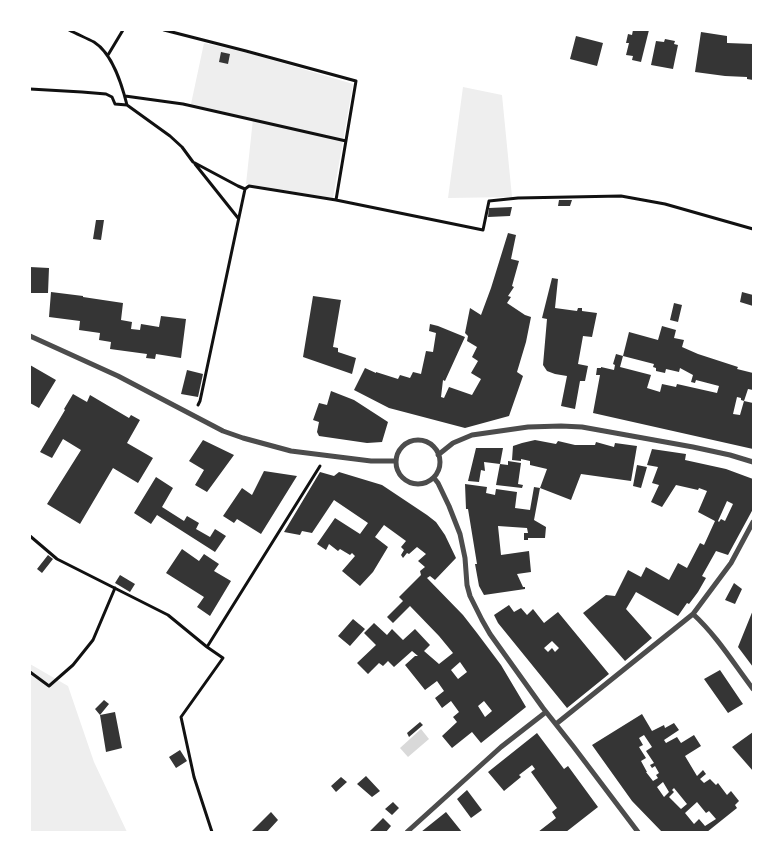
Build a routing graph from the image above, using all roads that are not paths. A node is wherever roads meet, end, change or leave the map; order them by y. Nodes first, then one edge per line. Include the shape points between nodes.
1 (30, 336) edge
2 (438, 455) junction
3 (395, 461) junction
4 (753, 462) edge
5 (434, 478) junction
6 (753, 522) edge
7 (693, 614) junction
8 (753, 689) edge
9 (546, 712) junction
10 (556, 724) junction
11 (407, 832) edge
12 (638, 832) edge

1 - 3 street via 118,376 223,431 291,451
2 - 3 street via 429,444 414,441 401,448
2 - 4 street via 461,438 472,435 561,426 692,446
2 - 5 street via 440,461
3 - 5 street via 397,472 404,480 414,484
5 - 9 street via 460,534 469,591 482,620
6 - 7 street via 731,563
7 - 8 street via 722,646
7 - 10 street
9 - 10 street
9 - 11 street
10 - 12 street

